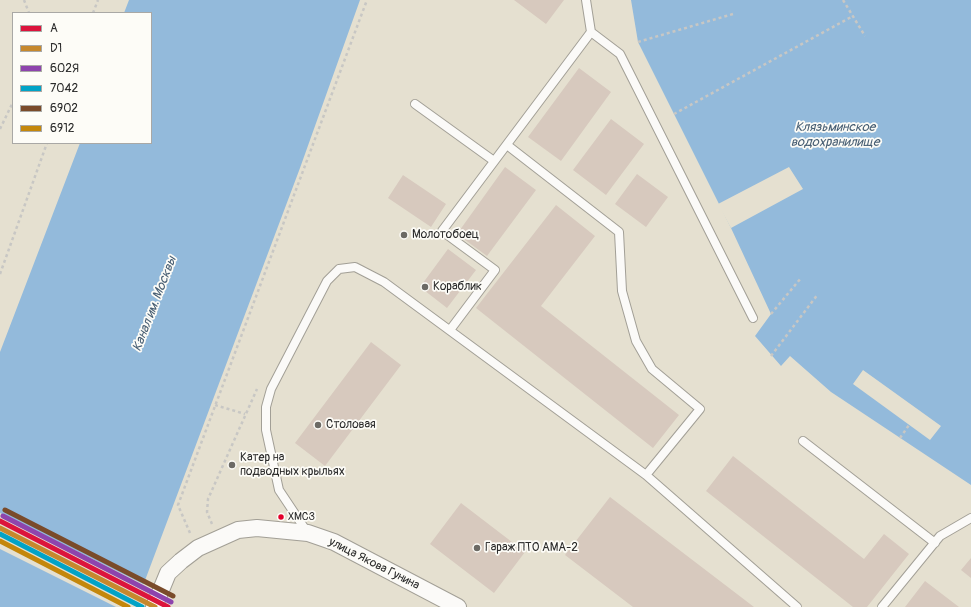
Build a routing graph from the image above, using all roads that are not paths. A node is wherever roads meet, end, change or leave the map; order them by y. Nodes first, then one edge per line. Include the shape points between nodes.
1 (586, 0) edge
2 (591, 32) junction
3 (415, 104) dead end
4 (507, 145) junction
5 (494, 161) junction
6 (753, 318) dead end
7 (450, 330) junction
8 (803, 441) dead end
9 (646, 475) junction
10 (971, 518) edge
11 (308, 533) junction
12 (935, 543) junction
13 (154, 607) edge
14 (458, 607) edge
15 (797, 607) edge
16 (882, 607) edge

1 - 2 lane
2 - 4 lane
2 - 6 lane via 620,54
3 - 5 lane
4 - 5 lane
4 - 9 lane via 619,232 622,291 636,341 652,369 700,409
5 - 7 lane via 442,232 495,270
7 - 9 lane
7 - 11 lane via 384,282 354,266 339,269 328,281 271,389 266,407 266,430 279,490
8 - 12 lane
9 - 15 lane
10 - 12 lane via 940,536
11 - 13 street, улица Якова Гунина via 257,528 238,530 198,548 168,573
11 - 14 street, улица Якова Гунина via 334,542
12 - 16 lane

